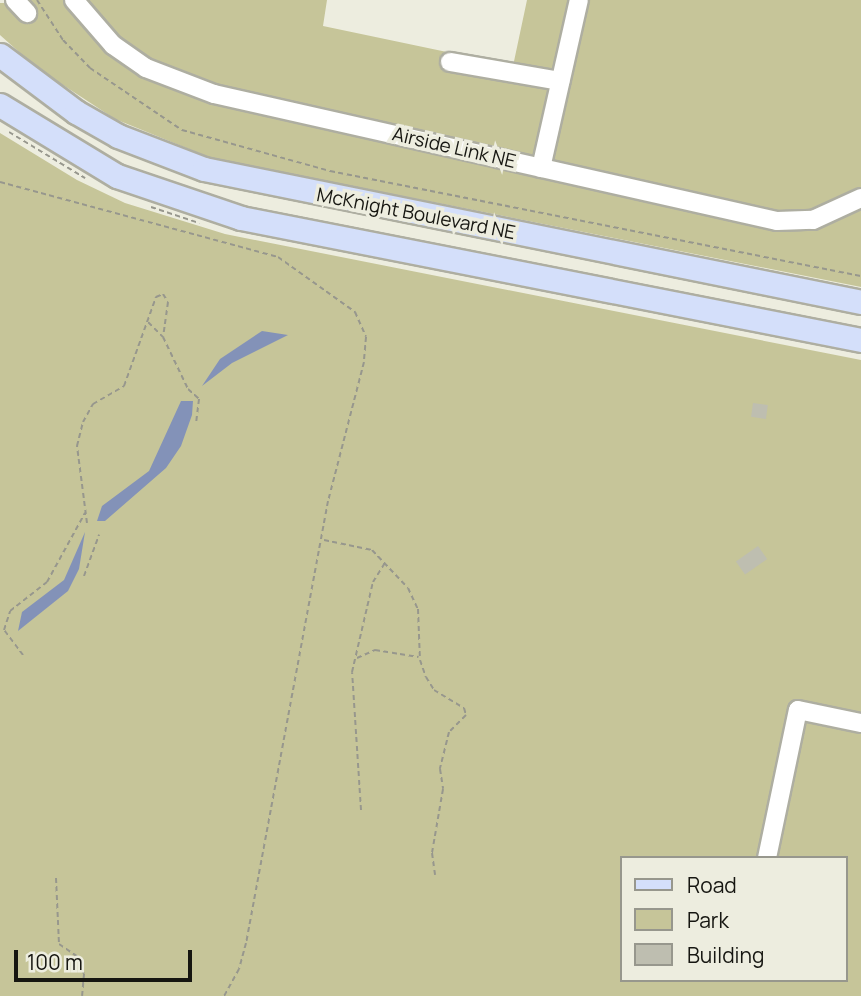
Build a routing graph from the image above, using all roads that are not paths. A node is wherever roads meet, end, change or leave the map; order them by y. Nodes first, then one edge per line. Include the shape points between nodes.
1 (74, 0) edge
2 (579, 0) edge
3 (0, 55) edge
4 (450, 62) dead end
5 (560, 81) junction
6 (0, 106) edge
7 (541, 168) junction
8 (861, 198) edge
9 (861, 302) edge
10 (861, 340) edge
11 (861, 723) edge
12 (767, 856) edge

1 - 7 street, Airside Link NE via 113,45 183,86
2 - 5 street
3 - 9 main road, McKnight Boulevard NE via 108,130 204,169
4 - 5 street
5 - 7 street
6 - 10 main road, McKnight Boulevard NE via 117,176 241,219
7 - 8 street, Airside Link NE via 777,221 813,220
11 - 12 street via 798,710

